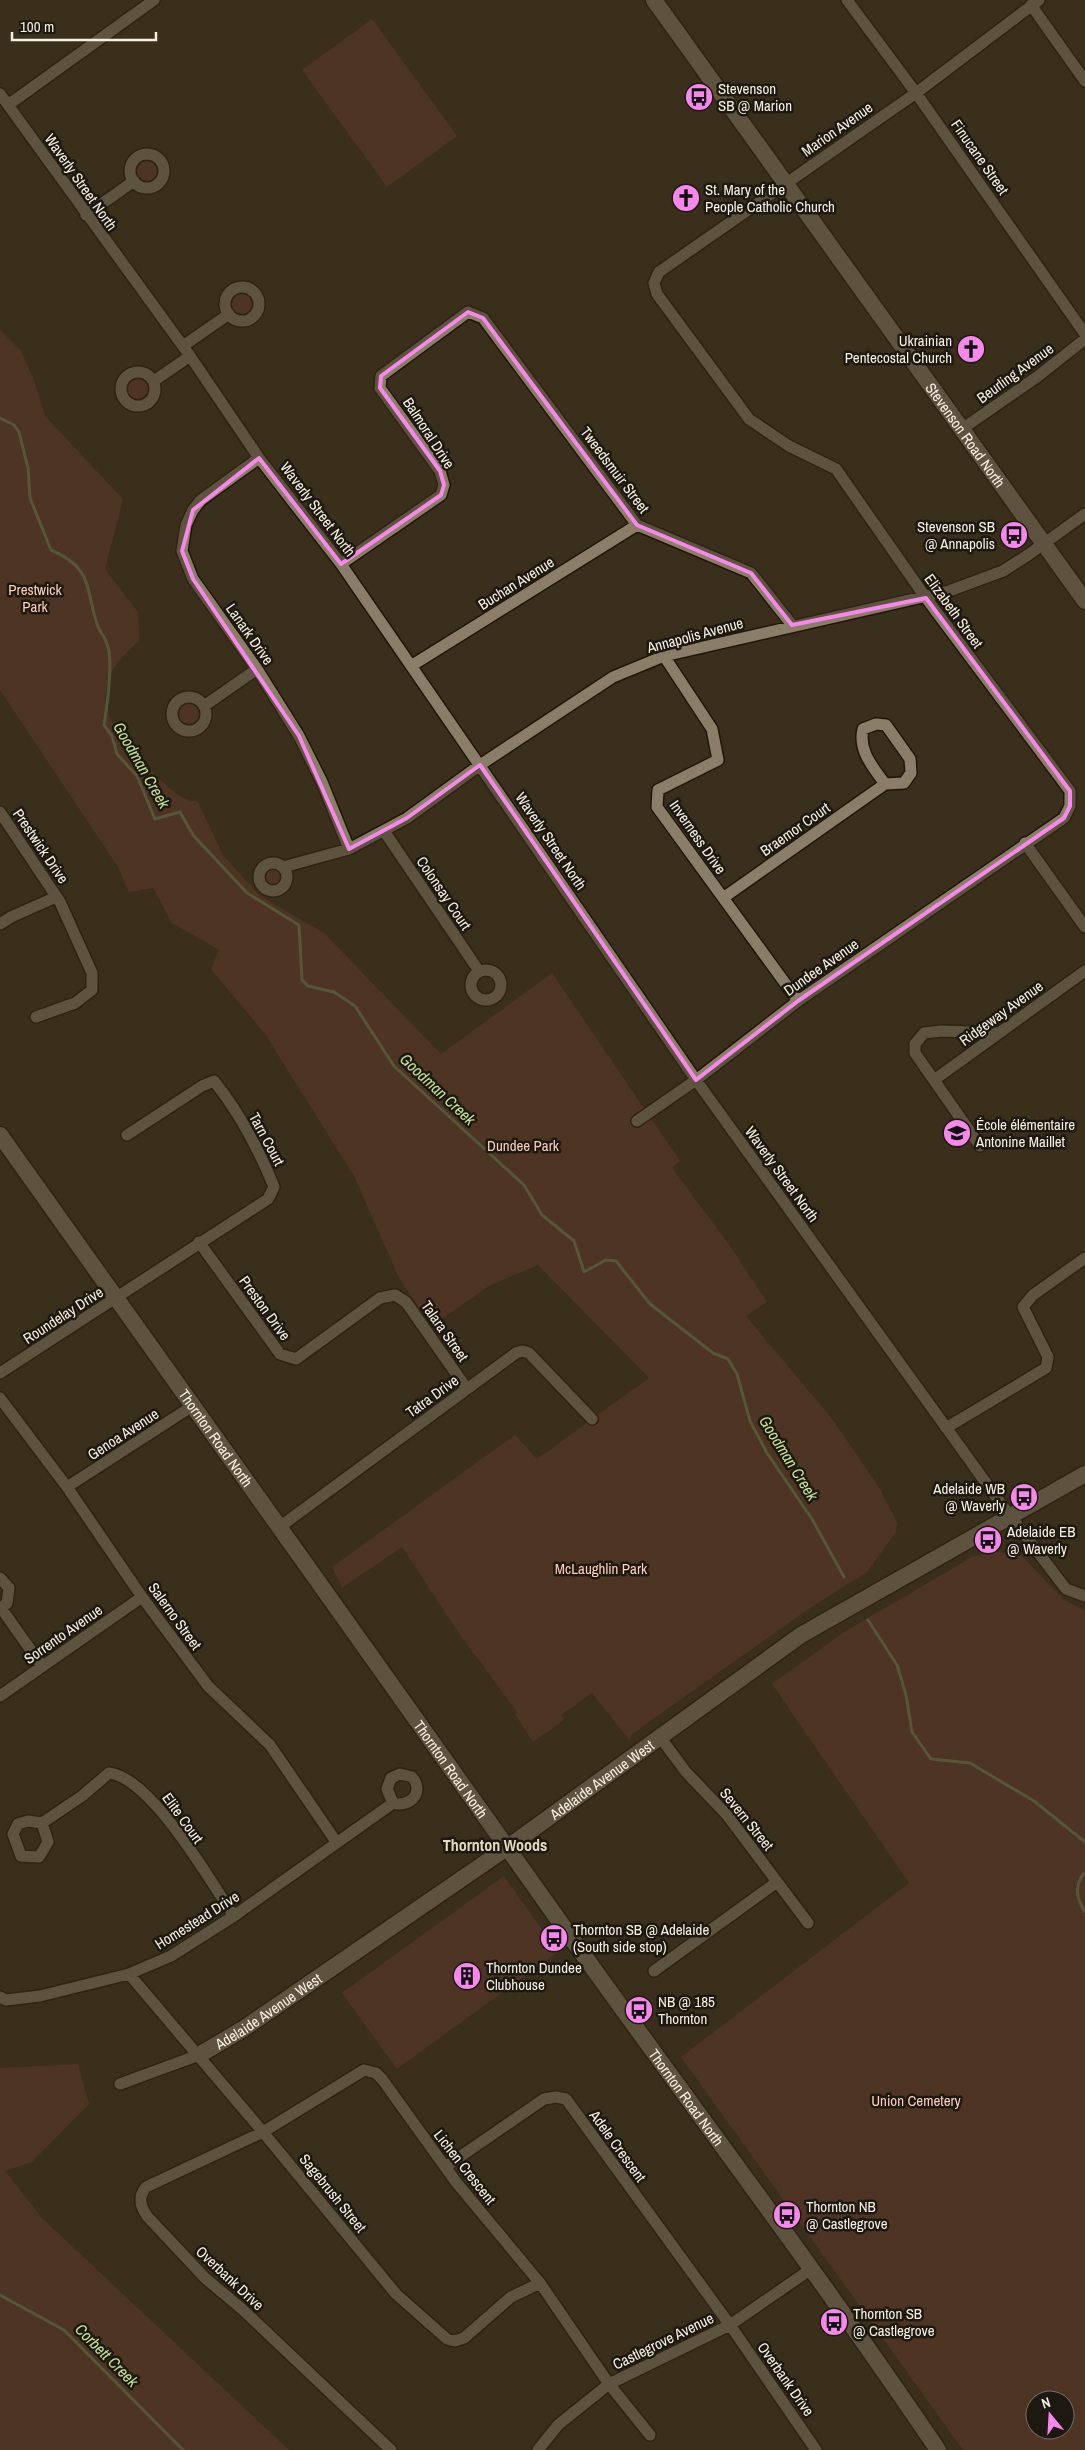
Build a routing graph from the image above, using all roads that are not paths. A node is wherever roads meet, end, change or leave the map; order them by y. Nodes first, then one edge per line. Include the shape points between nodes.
1 (154, 0) edge
2 (654, 0) edge
3 (847, 0) edge
4 (1035, 3) edge
5 (1085, 81) edge
6 (916, 92) junction
7 (0, 94) edge
8 (8, 105) junction
9 (134, 181) dead end
10 (785, 184) junction
11 (86, 215) junction
12 (654, 283) joint
13 (468, 312) joint
14 (228, 314) dead end
15 (1085, 334) edge
16 (1085, 339) edge
17 (183, 346) junction
18 (190, 356) junction
19 (154, 381) dead end
20 (962, 429) junction
21 (259, 458) junction
22 (1085, 514) edge
23 (638, 526) junction
24 (1044, 544) junction
25 (341, 564) junction
26 (926, 598) junction
27 (1085, 601) edge
28 (792, 625) junction
29 (664, 656) junction
30 (411, 666) junction
31 (257, 669) junction
32 (204, 706) dead end
33 (480, 765) junction
34 (884, 784) junction
35 (0, 812) edge
36 (384, 831) junction
37 (1025, 843) junction
38 (349, 849) junction
39 (283, 867) dead end
40 (56, 897) junction
41 (723, 898) junction
42 (0, 924) edge
43 (1085, 927) edge
44 (479, 971) dead end
45 (1085, 971) edge
46 (798, 1001) junction
47 (36, 1017) dead end
48 (1000, 1034) junction
49 (696, 1080) junction
50 (934, 1080) junction
51 (637, 1121) dead end
52 (0, 1135) edge
53 (127, 1136) dead end
54 (980, 1146) dead end
55 (199, 1242) junction
56 (1085, 1258) edge
57 (395, 1294) joint
58 (117, 1298) junction
59 (0, 1373) edge
60 (467, 1389) junction
61 (0, 1398) edge
62 (194, 1404) junction
63 (592, 1419) dead end
64 (946, 1428) junction
65 (1085, 1474) edge
66 (67, 1487) junction
67 (1010, 1517) junction
68 (281, 1526) junction
69 (0, 1578) edge
70 (1085, 1596) edge
71 (142, 1597) junction
72 (0, 1608) edge
73 (42, 1666) junction
74 (0, 1696) edge
75 (660, 1737) junction
76 (393, 1803) dead end
77 (42, 1823) dead end
78 (336, 1843) junction
79 (508, 1847) junction
80 (777, 1882) junction
81 (234, 1916) junction
82 (808, 1923) dead end
83 (654, 1971) dead end
84 (129, 1974) junction
85 (0, 1997) edge
86 (199, 2055) junction
87 (120, 2084) dead end
88 (263, 2132) junction
89 (445, 2167) junction
90 (811, 2269) junction
91 (540, 2282) junction
92 (730, 2325) junction
93 (609, 2384) junction
94 (650, 2435) dead end
95 (391, 2450) edge
96 (538, 2450) edge
97 (816, 2450) edge
98 (938, 2450) edge

1 - 8 street
2 - 10 main road, Stevenson Road North
3 - 6 street, Finucane Street
4 - 5 street
4 - 6 street, Marion Avenue
6 - 10 street, Marion Avenue
6 - 15 street, Finucane Street
7 - 8 street, Waverly Street North
8 - 11 street, Waverly Street North
9 - 11 street
10 - 12 street, Marion Avenue via 659,272
10 - 20 main road, Stevenson Road North
11 - 17 street, Waverly Street North
12 - 26 street, Elizabeth Street via 657,294 749,418 788,446 836,469
13 - 23 street, Tweedsmuir Street via 483,318
13 - 25 street, Balmoral Drive via 381,376 380,388 440,471 444,485 441,495
14 - 17 street
16 - 20 street, Beurling Avenue
17 - 18 street, Waverly Street North
18 - 19 street
18 - 21 street, Waverly Street North
20 - 24 main road, Stevenson Road North
21 - 25 street, Waverly Street North
21 - 31 street, Lanark Drive via 201,500 186,525 182,550 193,579
22 - 24 street, Annapolis Avenue
23 - 28 street, Tweedsmuir Street via 751,573
23 - 30 street, Buchan Avenue
24 - 26 street, Annapolis Avenue via 1003,571
24 - 27 main road, Stevenson Road North
25 - 30 street, Waverly Street North
26 - 28 street, Annapolis Avenue
26 - 37 street, Elizabeth Street via 1070,791 1070,806 1064,818
28 - 29 street, Annapolis Avenue
29 - 33 street, Annapolis Avenue via 613,677
29 - 41 street, Inverness Drive via 712,729 718,760 658,790 657,807
30 - 33 street, Waverly Street North
31 - 32 street
31 - 38 street, Lanark Drive via 322,782
33 - 36 street, Annapolis Avenue
33 - 49 street, Waverly Street North
34 - 34 street, Braemor Court via 904,783 911,773 910,759 886,725 876,724 864,729 861,740 865,756
34 - 41 street, Braemor Court
35 - 40 street, Prestwick Drive
36 - 38 street, Annapolis Avenue
36 - 44 street, Colonsay Court
37 - 43 street
37 - 46 street, Dundee Avenue
38 - 39 street, Annapolis Avenue
40 - 42 street
40 - 47 street, Prestwick Drive via 92,973 92,990 75,1003
41 - 46 street, Inverness Drive
45 - 48 street, Ridgeway Avenue
46 - 49 street, Dundee Avenue
48 - 50 street, Ridgeway Avenue
48 - 50 street via 940,1030 924,1033 915,1044 915,1053
49 - 51 street, Dundee Avenue
49 - 64 street, Waverly Street North
50 - 54 street
52 - 58 main road, Thornton Road North
53 - 55 street, Tarn Court via 214,1081 227,1098 274,1186 268,1199
55 - 57 street, Preston Drive via 280,1354 296,1359 380,1298
55 - 58 street, Tarn Court
56 - 64 street via 1033,1295 1023,1307 1048,1357 1046,1368
57 - 60 street, Talara Street via 406,1302
58 - 59 street, Roundelay Drive
58 - 62 main road, Thornton Road North
60 - 63 street, Tatra Drive via 516,1353 526,1352
60 - 68 street, Tatra Drive
61 - 66 street, Salerno Street
62 - 66 street, Genoa Avenue
62 - 68 main road, Thornton Road North
64 - 67 street, Waverly Street North
65 - 67 main road, Adelaide Avenue West
66 - 71 street, Salerno Street
67 - 70 street, Waverly Street North via 1066,1590
67 - 75 main road, Adelaide Avenue West via 801,1635
68 - 79 main road, Thornton Road North
69 - 72 street via 8,1588 7,1603
71 - 73 street, Sorrento Avenue
71 - 78 street, Salerno Street via 208,1686 270,1746
72 - 73 street
73 - 74 street, Sorrento Avenue
75 - 79 main road, Adelaide Avenue West
75 - 80 street, Severn Street via 686,1772 727,1815
76 - 78 street, Homestead Drive
77 - 81 street, Elite Court via 109,1773 116,1774 140,1789 157,1805
78 - 81 street, Homestead Drive
79 - 86 main road, Adelaide Avenue West via 243,2029
79 - 90 main road, Thornton Road North
80 - 82 street, Severn Street
80 - 83 street
81 - 84 street, Homestead Drive via 171,1956
84 - 85 street, Homestead Drive via 40,1996 6,2000
84 - 86 street, Sagebrush Street
86 - 87 street, Adelaide Avenue West
86 - 88 street, Sagebrush Street
88 - 89 street, Lichen Crescent via 357,2073 371,2070 382,2079
88 - 91 street, Sagebrush Street via 396,2294 447,2339 464,2338 511,2297
88 - 95 street, Overbank Drive via 146,2187 142,2193 142,2209 205,2278
89 - 91 street, Lichen Crescent
89 - 92 street, Adele Crescent via 544,2099 566,2099
90 - 92 street, Castlegrove Avenue
90 - 98 main road, Thornton Road North
91 - 93 street, Lichen Crescent
92 - 93 street, Castlegrove Avenue
92 - 97 street, Overbank Drive
93 - 94 street, Lichen Crescent
93 - 96 street, Castlegrove Avenue via 558,2425

